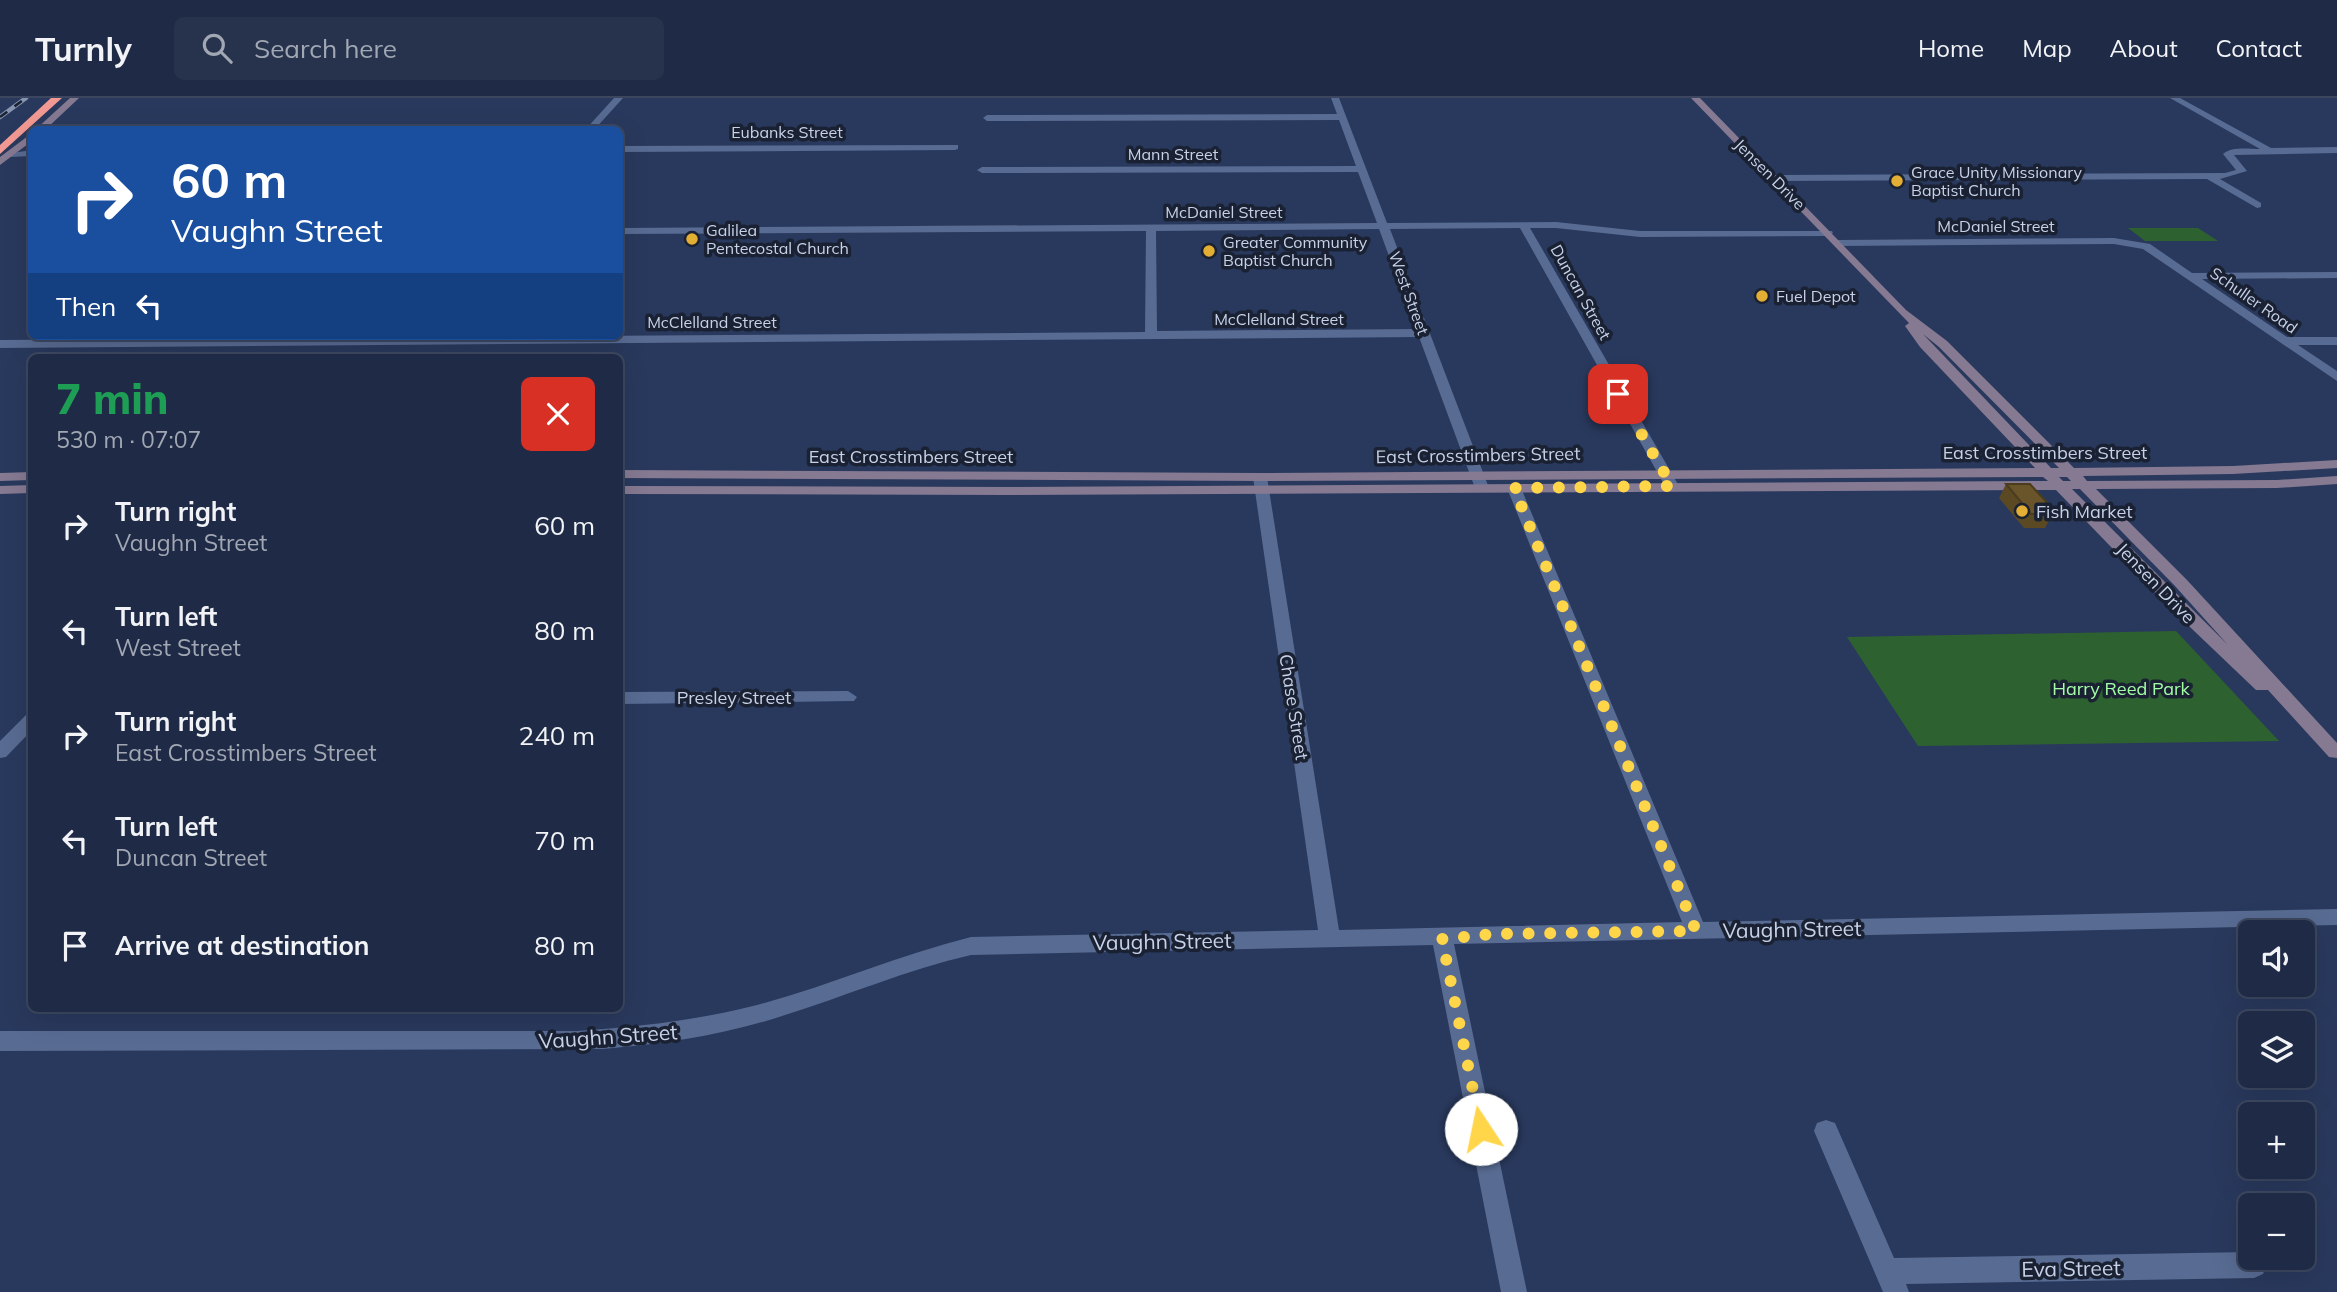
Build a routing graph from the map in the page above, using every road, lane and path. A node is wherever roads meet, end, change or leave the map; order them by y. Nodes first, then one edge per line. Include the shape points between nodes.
1 (49, 98) edge
2 (57, 98) edge
3 (75, 98) edge
4 (619, 98) edge
5 (1335, 98) edge
6 (1695, 98) edge
7 (2175, 98) edge
8 (1343, 117) junction
9 (987, 118) dead end
10 (31, 126) edge
11 (44, 126) edge
12 (593, 126) edge
13 (28, 129) edge
14 (0, 135) edge
15 (28, 139) edge
16 (955, 147) dead end
17 (623, 149) edge
18 (2270, 150) junction
19 (2337, 150) edge
20 (5, 153) edge
21 (28, 153) edge
22 (0, 162) edge
23 (1363, 169) junction
24 (982, 170) dead end
25 (2210, 177) junction
26 (1774, 178) junction
27 (2257, 205) dead end
28 (1523, 225) junction
29 (1384, 226) junction
30 (1150, 228) junction
31 (623, 231) edge
32 (1828, 233) junction
33 (1838, 243) junction
34 (2154, 249) joint
35 (2337, 275) edge
36 (2192, 276) junction
37 (1902, 312) junction
38 (1424, 333) junction
39 (1151, 335) junction
40 (623, 337) edge
41 (261, 340) edge
42 (390, 340) edge
43 (2287, 341) junction
44 (2337, 341) edge
45 (0, 344) edge
46 (377, 354) edge
47 (1938, 359) junction
48 (1959, 359) junction
49 (2337, 377) edge
50 (2337, 464) edge
51 (2310, 466) junction
52 (1796, 471) junction
53 (2047, 471) junction
54 (1664, 472) junction
55 (623, 474) edge
56 (738, 475) junction
57 (28, 476) edge
58 (999, 476) junction
59 (0, 477) edge
60 (2065, 478) junction
61 (2332, 480) edge
62 (1479, 481) junction
63 (1261, 483) junction
64 (2082, 484) junction
65 (1805, 485) junction
66 (1672, 486) junction
67 (1514, 488) junction
68 (0, 489) edge
69 (28, 489) edge
70 (623, 490) edge
71 (730, 491) junction
72 (996, 491) junction
73 (848, 697) dead end
74 (623, 698) edge
75 (28, 723) edge
76 (0, 752) edge
77 (2336, 754) edge
78 (2337, 917) edge
79 (1696, 931) junction
80 (1330, 937) junction
81 (1442, 939) junction
82 (0, 1041) edge
83 (1826, 1131) dead end
84 (2238, 1266) edge
85 (1892, 1282) edge
86 (1514, 1292) edge

1 - 14 highway
2 - 10 highway
3 - 11 main road
4 - 12 street
5 - 8 street, West Street
6 - 26 main road, Jensen Drive
7 - 18 street
8 - 9 street
8 - 23 street, West Street
13 - 20 highway
15 - 20 main road
16 - 17 street, Eubanks Street
18 - 19 street
18 - 25 street via 2231,152 2228,154 2242,172
20 - 21 street
20 - 22 main road
23 - 24 street, Mann Street
23 - 29 street, West Street
25 - 26 street
25 - 27 street
26 - 32 main road, Jensen Drive
28 - 29 street, McDaniel Street
28 - 32 street, McDaniel Street via 1640,234
28 - 54 street, Duncan Street
29 - 30 street, McDaniel Street
29 - 38 street, West Street
30 - 31 street, McDaniel Street
30 - 39 street
32 - 33 main road, Jensen Drive
33 - 34 street, McDaniel Street via 2114,241
33 - 37 main road, Jensen Drive
34 - 36 street, Schuller Road
35 - 36 street
36 - 43 street, Schuller Road
37 - 47 main road, Jensen Drive
37 - 48 main road, Jensen Drive
38 - 39 street, McClelland Street
38 - 62 street, West Street
39 - 40 street, McClelland Street
41 - 45 street, McClelland Street
42 - 46 street
43 - 44 street
43 - 49 street, Schuller Road
47 - 48 main road
47 - 53 main road, Jensen Drive
48 - 60 main road, Jensen Drive
50 - 51 main road, East Crosstimbers Street
51 - 60 main road, East Crosstimbers Street
51 - 61 main road
52 - 53 main road, East Crosstimbers Street
52 - 54 main road, East Crosstimbers Street
52 - 65 main road
53 - 60 main road, East Crosstimbers Street
54 - 62 main road, East Crosstimbers Street
54 - 66 street, Duncan Street
55 - 56 main road, East Crosstimbers Street
56 - 58 main road, East Crosstimbers Street
56 - 71 main road
57 - 59 main road
58 - 63 main road, East Crosstimbers Street
58 - 72 main road
60 - 64 main road, Jensen Drive
60 - 65 main road, East Crosstimbers Street
60 - 77 main road, Jensen Drive via 2211,639
61 - 64 main road, East Crosstimbers Street
62 - 63 main road, East Crosstimbers Street
62 - 67 main road, East Crosstimbers Street
63 - 72 main road, East Crosstimbers Street
63 - 80 street, Chase Street
64 - 77 main road, Jensen Drive via 2233,638
65 - 66 main road, East Crosstimbers Street
66 - 67 main road, East Crosstimbers Street
67 - 79 street
68 - 69 main road
70 - 71 main road, East Crosstimbers Street
71 - 72 main road, East Crosstimbers Street
73 - 74 street, Presley Street
75 - 76 street
78 - 79 street, Vaughn Street
79 - 81 street, Vaughn Street
80 - 81 street, Vaughn Street
80 - 82 street, Vaughn Street via 971,946 927,955 784,1006 653,1036 577,1041
81 - 86 street
83 - 85 street
84 - 85 street, Eva Street

